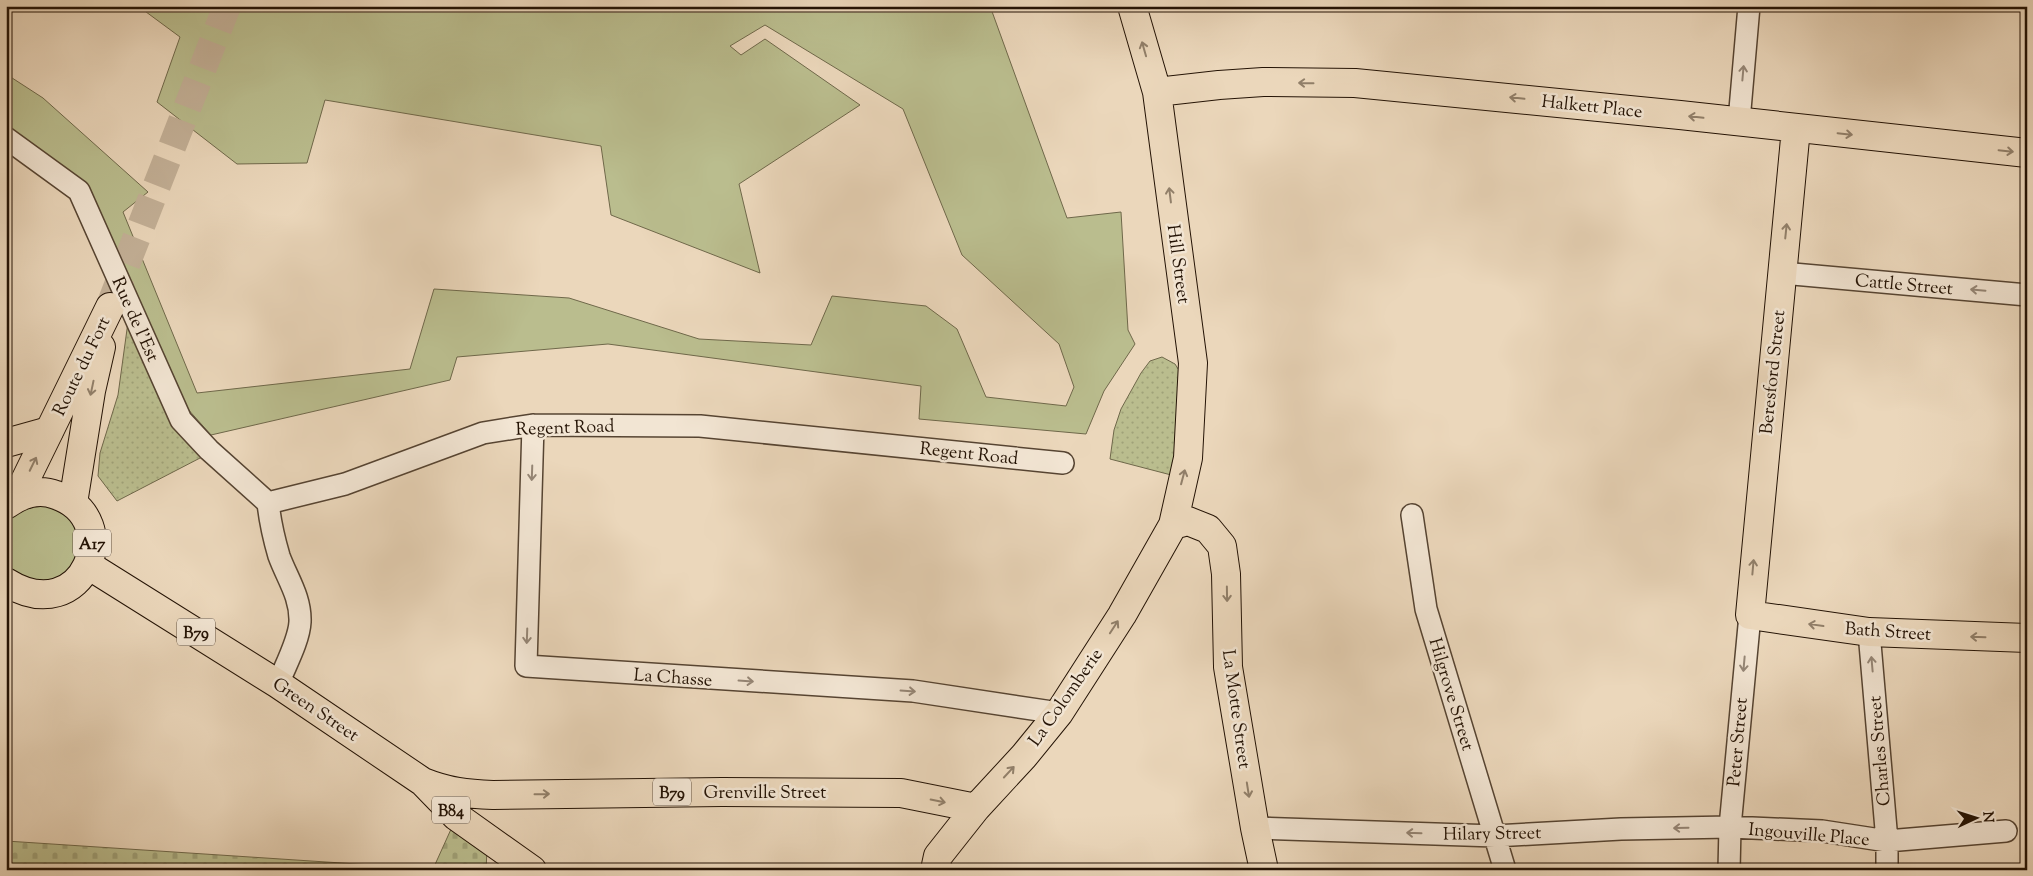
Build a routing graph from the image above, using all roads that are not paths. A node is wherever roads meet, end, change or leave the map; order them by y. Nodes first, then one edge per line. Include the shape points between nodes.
1 (1132, 6) edge
2 (1749, 6) edge
3 (1157, 92) junction
4 (1739, 122) junction
5 (1796, 128) junction
6 (6, 138) edge
7 (2027, 153) edge
8 (1782, 273) junction
9 (2027, 295) edge
10 (533, 425) junction
11 (49, 431) junction
12 (6, 443) edge
13 (1063, 463) dead end
14 (12, 501) edge
15 (73, 503) junction
16 (268, 503) junction
17 (1412, 515) dead end
18 (1173, 525) junction
19 (88, 565) junction
20 (11, 592) edge
21 (1750, 616) junction
22 (1869, 632) junction
23 (2027, 638) edge
24 (278, 684) junction
25 (1059, 713) junction
26 (423, 782) junction
27 (493, 795) junction
28 (976, 808) junction
29 (1730, 827) junction
30 (1255, 828) junction
31 (2006, 831) dead end
32 (481, 835) junction
33 (1496, 836) junction
34 (1888, 841) junction
35 (937, 863) edge
36 (532, 870) edge
37 (1264, 870) edge
38 (1505, 870) edge
39 (1729, 870) edge
40 (1887, 870) edge

3 -> 1 main road, Hill Street
4 -> 2 street
4 -> 3 main road, Halkett Place via 1355,83 1263,82
18 -> 3 main road, Hill Street via 1188,458 1192,363
4 - 5 main road, Halkett Place
5 -> 7 main road, Halkett Place
8 -> 5 main road, Beresford Street
6 - 16 street, Rue de l'Est via 79,191 181,420
9 -> 8 street, Cattle Street
21 -> 8 main road, Beresford Street
10 - 13 street, Regent Road via 700,426
10 - 16 street, Regent Road via 482,433 346,484
10 -> 25 street, La Chasse via 526,666 913,692
11 - 12 main road
14 -> 11 main road, Route du Fort / A17
11 -> 15 main road, Route du Fort / A17 via 110,307 91,391
14 - 15 main road, A17 via 33,492 49,492
15 - 19 main road, A17 via 90,528 92,538
16 - 24 street via 280,558 295,589 300,622
17 - 33 street, Hilgrove Street via 1426,609
25 -> 18 main road, La Colomberie via 1122,615
18 -> 30 main road, La Motte Street via 1188,520 1208,528 1222,546 1226,574 1228,667
19 - 20 main road, A17 via 72,585 56,593
19 - 24 main road, Green Street / B79
22 -> 21 main road, Bath Street
21 -> 29 street, Peter Street
23 -> 22 main road, Bath Street
34 -> 22 street, Charles Street
24 - 26 main road, Green Street / B79
28 -> 25 main road, La Colomberie
26 - 27 main road, Grenville Street / B79 via 444,791
26 - 32 main road, Green Street / B84 via 456,816
27 -> 28 main road, Grenville Street / B79 via 902,793
27 - 32 main road, B84 via 483,806
28 - 35 main road, La Colomberie
29 -> 33 street, Hilary Street
29 - 34 street, Ingouville Place via 1822,831
29 - 39 street, Peter Street
33 -> 30 street, Hilary Street
30 - 37 main road, La Motte Street
31 - 34 street, Ingouville Place
32 - 36 main road, Green Street / B84
33 - 38 street, Hilgrove Street
34 - 40 street, Charles Street

